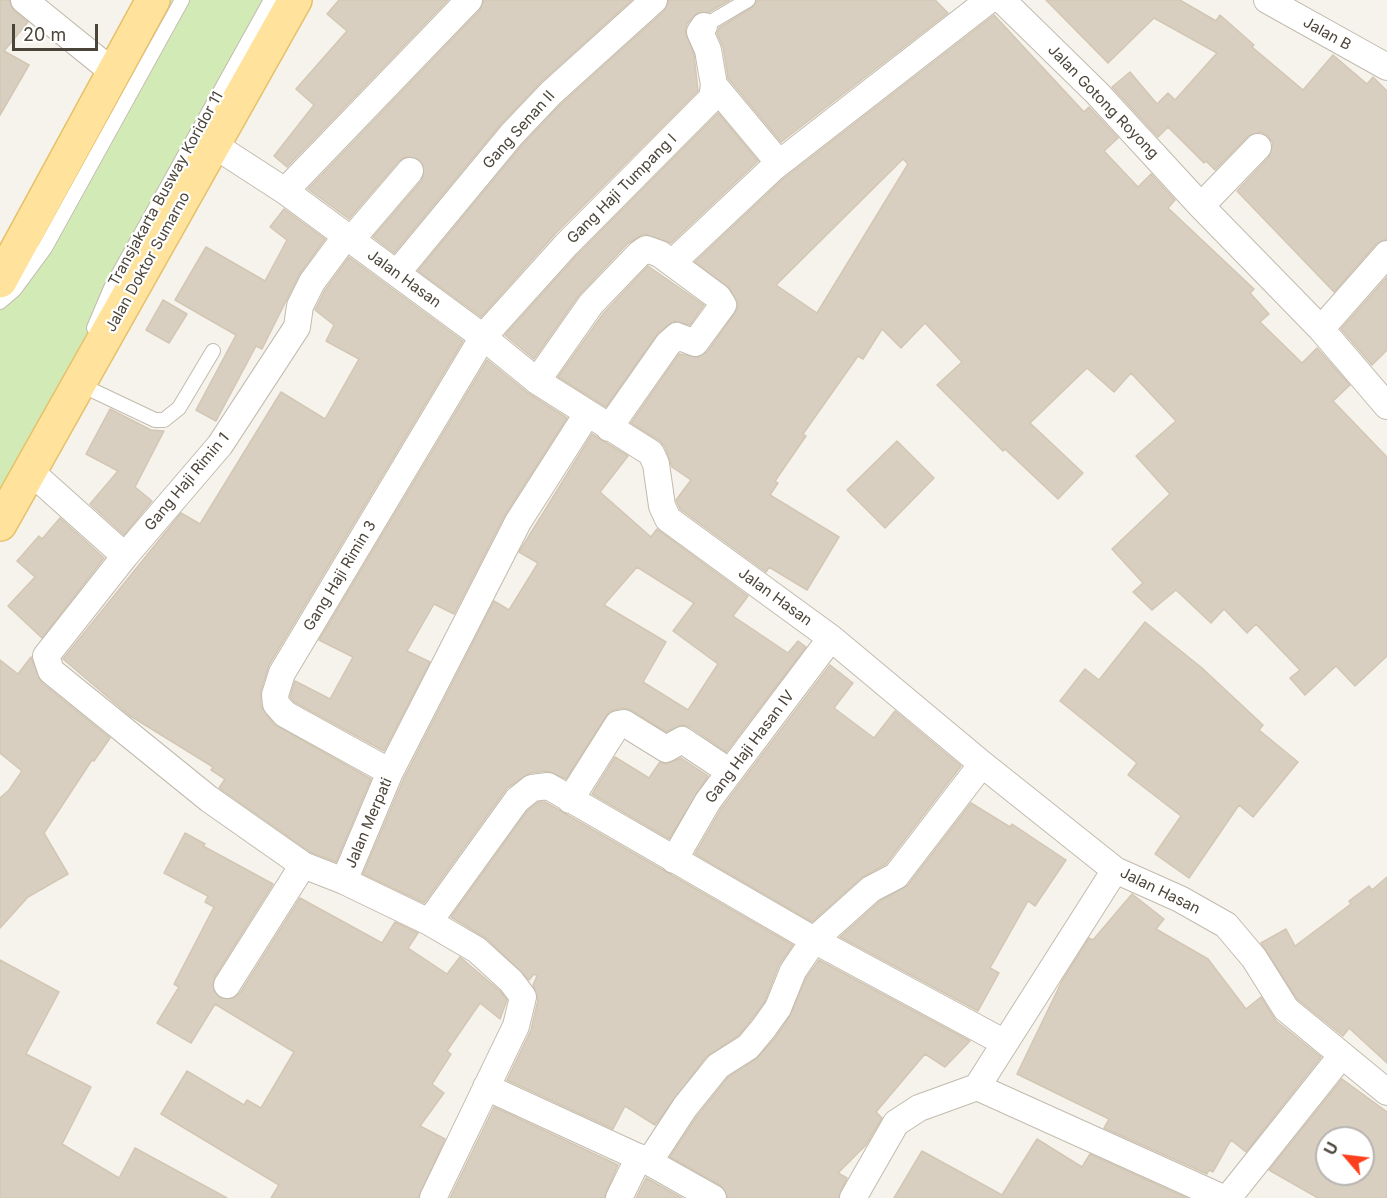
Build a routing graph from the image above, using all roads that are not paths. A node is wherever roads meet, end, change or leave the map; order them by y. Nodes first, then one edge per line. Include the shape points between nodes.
1 (24, 0) edge
2 (153, 0) edge
3 (182, 0) edge
4 (271, 0) edge
5 (295, 0) edge
6 (469, 0) edge
7 (654, 0) edge
8 (748, 0) edge
9 (989, 0) edge
10 (1002, 0) edge
11 (1267, 0) edge
12 (704, 26) joint
13 (1387, 67) edge
14 (113, 72) junction
15 (714, 85) junction
16 (214, 145) junction
17 (1258, 147) dead end
18 (779, 163) junction
19 (410, 171) dead end
20 (285, 190) junction
21 (1201, 206) junction
22 (349, 238) junction
23 (1387, 254) edge
24 (672, 263) junction
25 (397, 273) junction
26 (0, 281) edge
27 (0, 302) edge
28 (1321, 329) junction
29 (483, 337) junction
30 (213, 351) dead end
31 (537, 381) junction
32 (79, 385) junction
33 (1384, 397) edge
34 (587, 414) junction
35 (609, 428) junction
36 (30, 471) junction
37 (0, 524) edge
38 (125, 556) junction
39 (831, 638) junction
40 (982, 764) junction
41 (390, 772) junction
42 (730, 772) junction
43 (570, 800) junction
44 (674, 860) junction
45 (303, 865) junction
46 (1115, 870) junction
47 (344, 881) junction
48 (429, 922) junction
49 (814, 940) junction
50 (227, 985) dead end
51 (1005, 1042) junction
52 (1342, 1055) junction
53 (486, 1087) junction
54 (977, 1087) junction
55 (1387, 1092) edge
56 (644, 1160) junction
57 (1227, 1197) edge
58 (433, 1198) edge
59 (619, 1198) edge
60 (713, 1198) edge
61 (854, 1198) edge

1 - 14 street
2 - 14 main road
3 - 27 lane via 45,248 14,290
4 - 32 lane, Transjakarta Busway Koridor 11 via 111,288 88,340
5 - 16 main road, Jalan Doktor Sumarno
6 - 20 street
7 - 25 street, Gang Senan II via 550,93
8 - 12 lane
9 - 18 street
10 - 21 street, Jalan Gotong Royong via 1097,93
11 - 13 street, Jalan B
12 - 15 street via 700,32 708,50
14 - 26 main road
15 - 18 street
15 - 29 street, Gang Haji Tumpang I via 706,107 566,245
16 - 20 street, Jalan Hasan
16 - 32 main road, Jalan Doktor Sumarno
17 - 21 street
18 - 24 street
19 - 22 street, Gang Haji Rimin 1
20 - 22 street, Jalan Hasan
21 - 28 street, Jalan Gotong Royong
22 - 25 street, Jalan Hasan
22 - 38 street, Gang Haji Rimin 1 via 312,282 300,306 297,327 220,445
23 - 28 street
24 - 31 street via 646,249 639,254 591,304
24 - 35 street via 723,305 694,343 677,336 668,344
25 - 29 street, Jalan Hasan
28 - 33 street, Jalan Gotong Royong
29 - 31 street, Jalan Hasan
29 - 41 street, Gang Haji Rimin 3 via 282,673 275,695 276,705 285,714
30 - 32 lane via 179,408 164,420 154,420
31 - 34 street, Jalan Hasan
32 - 36 main road, Jalan Doktor Sumarno
34 - 35 street, Jalan Hasan
34 - 41 street, Jalan Merpati via 518,522
35 - 39 street, Jalan Hasan via 651,453 668,519
36 - 37 main road, Jalan Doktor Sumarno
36 - 38 street
38 - 45 street, Gang Haji Rimin 1 via 46,656 51,671 209,799
39 - 40 street, Jalan Hasan
39 - 42 street, Gang Haji Hasan IV
40 - 46 street, Jalan Hasan
40 - 49 street via 896,876 871,889
41 - 47 street, Jalan Merpati
42 - 43 street via 682,740 666,749 624,723 618,724
42 - 44 street, Gang Haji Hasan IV
43 - 44 street
43 - 48 street via 548,786 532,788 517,800
44 - 49 street
45 - 47 street
45 - 50 street
46 - 51 street
46 - 52 street, Jalan Hasan via 1226,925 1254,958 1286,1009
47 - 48 street, Jalan Merpati
48 - 53 street, Jalan Merpati via 477,950 512,981 523,997 516,1026
49 - 51 street
49 - 56 street via 763,1029 748,1047 718,1066
51 - 54 street
52 - 55 street, Jalan Hasan
52 - 57 street
53 - 56 street
53 - 58 street, Jalan Merpati
54 - 57 street
54 - 61 street via 919,1108 896,1123
56 - 59 street
56 - 60 street

